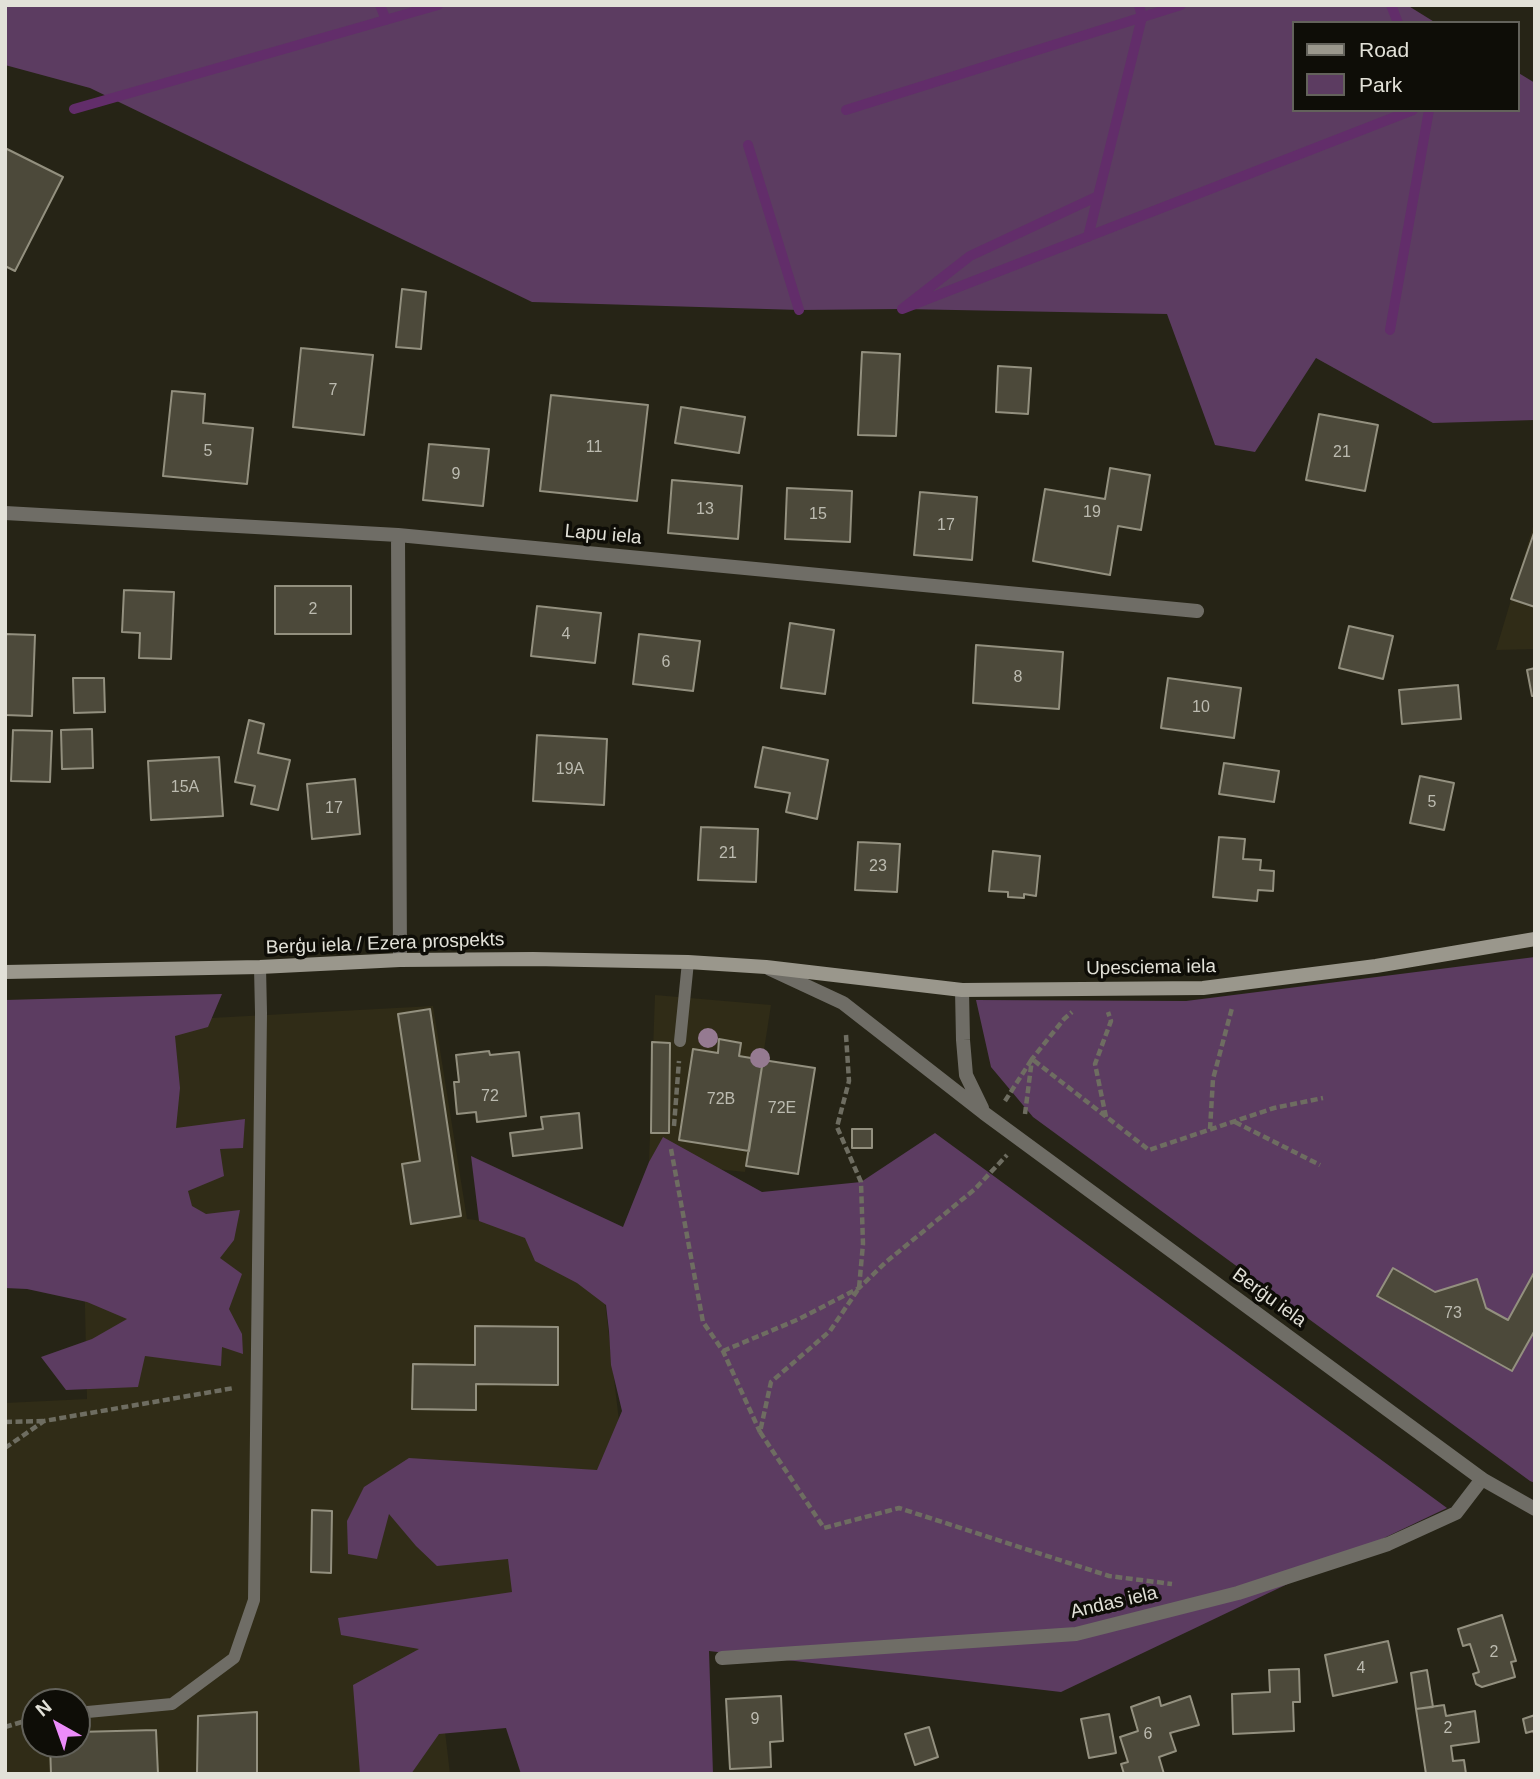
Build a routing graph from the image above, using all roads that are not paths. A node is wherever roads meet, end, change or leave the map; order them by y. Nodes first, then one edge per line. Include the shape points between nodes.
1 (5, 513) edge
2 (398, 535) junction
3 (1197, 611) dead end
4 (1535, 939) edge
5 (400, 960) junction
6 (688, 962) junction
7 (260, 967) junction
8 (766, 967) junction
9 (5, 972) edge
10 (962, 989) junction
11 (680, 1041) road end
12 (988, 1116) junction
13 (1482, 1479) junction
14 (1535, 1509) edge
15 (722, 1658) dead end
16 (91, 1712) edge

1 - 2 street, Lapu iela
2 - 3 street, Lapu iela
2 - 5 street
4 - 10 main road, Upesciema iela via 1203,988
5 - 6 main road, Berģu iela / Ezera prospekts
5 - 7 main road, Berģu iela / Ezera prospekts
6 - 8 main road, Berģu iela / Ezera prospekts
6 - 11 lane
7 - 9 main road, Berģu iela / Ezera prospekts
7 - 16 lane via 254,1600 234,1658 172,1703
8 - 10 main road, Upesciema iela
8 - 12 street, Berģu iela via 843,1003
10 - 12 street, Berģu iela via 966,1075
12 - 13 street, Berģu iela
13 - 14 street, Berģu iela
13 - 15 street, Andas iela via 1456,1513 1388,1544 1237,1593 1076,1633

